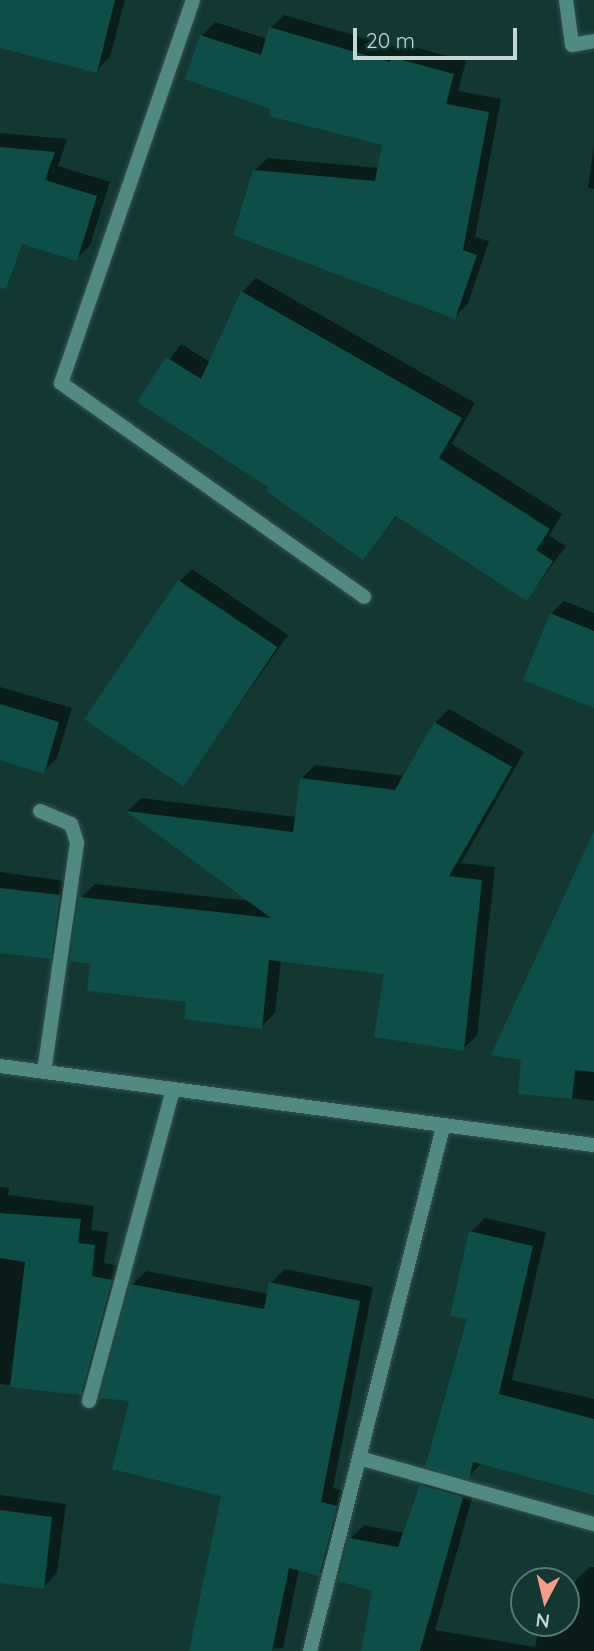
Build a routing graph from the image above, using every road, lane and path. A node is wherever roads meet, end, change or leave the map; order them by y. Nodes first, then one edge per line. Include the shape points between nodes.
1 (193, 0) edge
2 (566, 0) edge
3 (594, 41) edge
4 (364, 597) dead end
5 (40, 811) dead end
6 (0, 1066) edge
7 (44, 1071) junction
8 (173, 1089) junction
9 (443, 1127) junction
10 (594, 1145) edge
11 (89, 1401) dead end
12 (359, 1458) junction
13 (594, 1524) edge
14 (310, 1651) edge

1 - 4 street via 61,383
2 - 3 street via 572,45
5 - 7 street via 71,824 77,843
6 - 7 street
7 - 8 street
8 - 9 street
8 - 11 street
9 - 10 street
9 - 12 street
12 - 13 street
12 - 14 street

